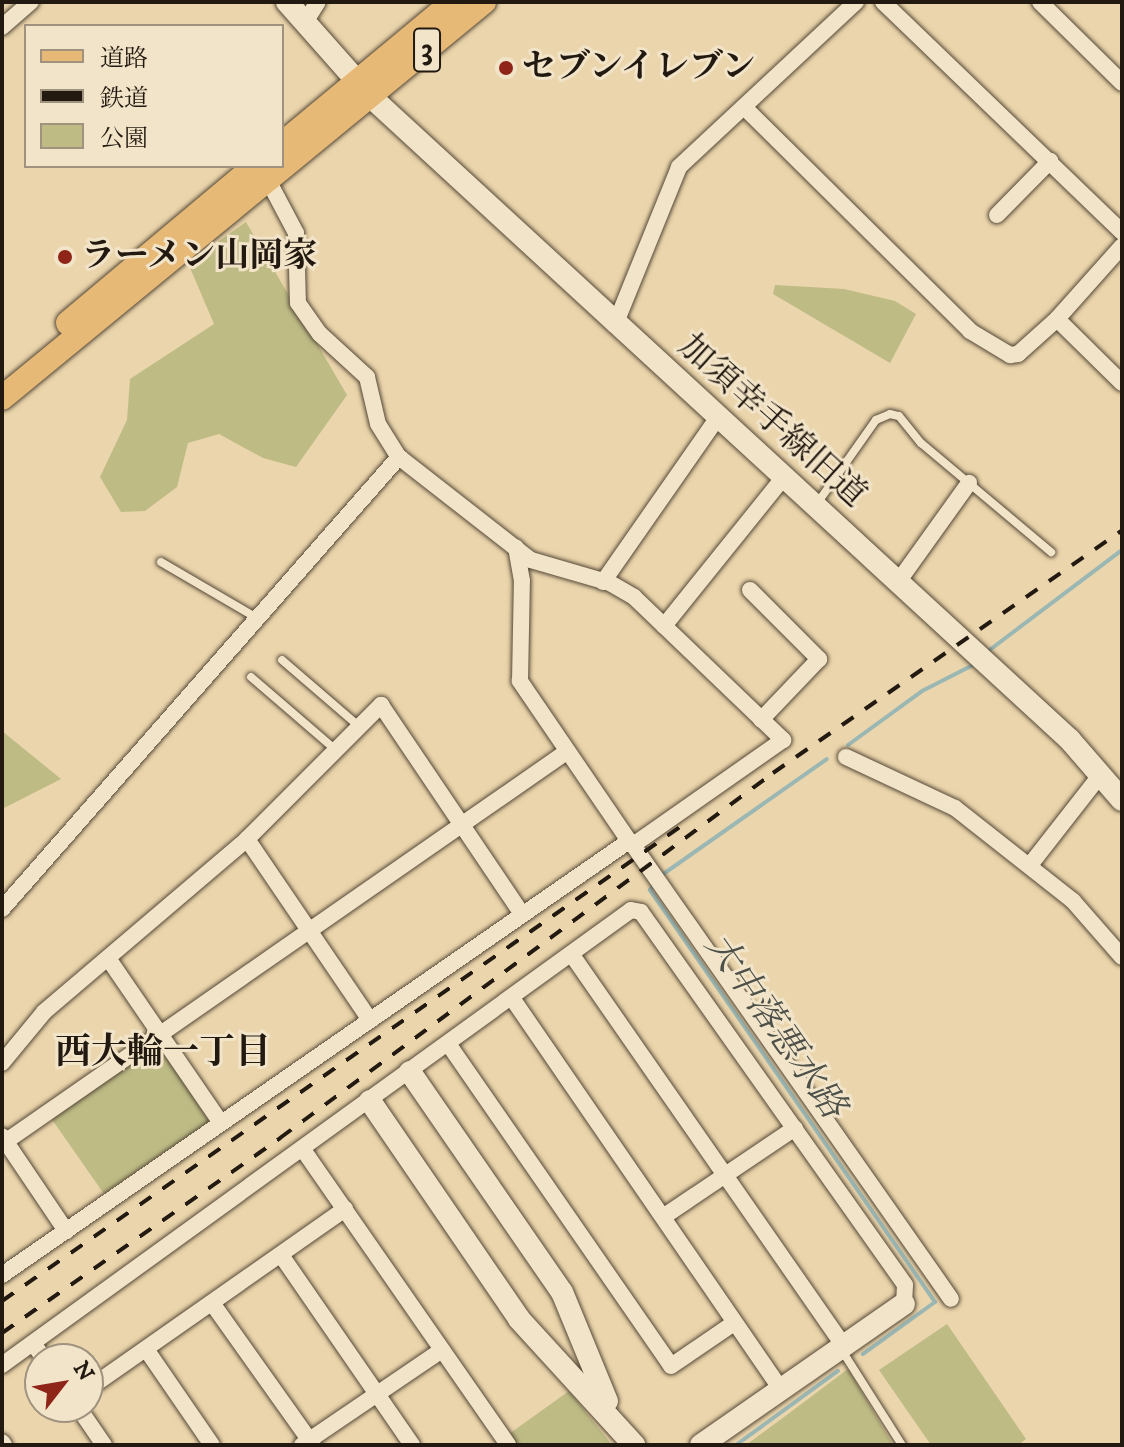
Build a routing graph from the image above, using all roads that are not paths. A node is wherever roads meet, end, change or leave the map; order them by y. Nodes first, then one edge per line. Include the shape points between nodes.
1 (31, 2) edge
2 (287, 2) edge
3 (318, 2) edge
4 (453, 2) edge
5 (484, 2) edge
6 (856, 2) edge
7 (883, 2) edge
8 (1040, 2) edge
9 (304, 24) junction
10 (2, 27) edge
11 (1122, 83) edge
12 (363, 90) junction
13 (744, 107) junction
14 (284, 143) edge
15 (284, 156) edge
16 (1050, 161) junction
17 (262, 174) edge
18 (997, 215) dead end
19 (1122, 232) edge
20 (1122, 246) edge
21 (1057, 319) junction
22 (615, 325) junction
23 (2, 378) edge
24 (1122, 383) edge
25 (2, 398) edge
26 (719, 416) junction
27 (399, 457) junction
28 (784, 477) junction
29 (969, 483) junction
30 (815, 505) junction
31 (516, 548) junction
32 (1051, 552) dead end
33 (161, 562) dead end
34 (603, 582) junction
35 (898, 582) junction
36 (750, 590) dead end
37 (255, 617) junction
38 (664, 626) junction
39 (282, 660) dead end
40 (251, 677) dead end
41 (761, 720) junction
42 (360, 727) junction
43 (338, 752) junction
44 (565, 753) junction
45 (846, 757) dead end
46 (1102, 773) junction
47 (1122, 800) edge
48 (462, 824) junction
49 (247, 839) junction
50 (631, 843) junction
51 (1030, 865) junction
52 (2, 909) edge
53 (522, 914) junction
54 (309, 930) junction
55 (572, 955) junction
56 (1122, 957) edge
57 (110, 961) junction
58 (512, 998) junction
59 (370, 1020) junction
60 (160, 1034) junction
61 (449, 1045) junction
62 (2, 1063) edge
63 (410, 1072) junction
64 (370, 1101) junction
65 (221, 1123) junction
66 (795, 1128) junction
67 (4, 1139) edge
68 (304, 1151) junction
69 (725, 1174) junction
70 (345, 1209) junction
71 (663, 1217) junction
72 (66, 1231) junction
73 (281, 1255) junction
74 (2, 1275) edge
75 (951, 1299) dead end
76 (212, 1303) junction
77 (904, 1304) joint
78 (734, 1323) junction
79 (33, 1343) edge
80 (842, 1348) junction
81 (24, 1349) edge
82 (146, 1349) junction
83 (442, 1350) junction
84 (2, 1365) edge
85 (104, 1378) edge
86 (781, 1390) junction
87 (377, 1395) junction
88 (89, 1423) edge
89 (618, 1423) junction
90 (308, 1443) edge
91 (104, 1445) edge
92 (212, 1445) edge
93 (412, 1445) edge
94 (508, 1445) edge
95 (634, 1445) edge
96 (701, 1445) edge
97 (902, 1445) edge

1 - 10 street
2 - 9 street, 加須幸手線旧道
3 - 9 street
4 - 12 main road, 3
5 - 12 main road, 3
6 - 13 street
7 - 16 street
8 - 11 street
9 - 12 street, 加須幸手線旧道
12 - 14 main road, 3
12 - 15 main road, 3
12 - 22 street, 加須幸手線旧道
13 - 21 street via 970,331 1010,355 1018,354
13 - 22 street via 679,167
16 - 18 street
16 - 19 street
17 - 23 main road, 3
17 - 25 main road, 3
17 - 27 street via 296,233 298,303 320,334 367,377 378,424
20 - 21 street
21 - 24 street
22 - 26 street, 加須幸手線旧道
26 - 28 street, 加須幸手線旧道
26 - 34 street
27 - 31 street
27 - 37 street
28 - 30 street, 加須幸手線旧道
28 - 38 street
29 - 30 lane via 899,416 890,414 876,420
29 - 32 lane
29 - 35 street
30 - 35 street, 加須幸手線旧道
31 - 34 street via 542,564
31 - 44 street via 522,581 520,681
33 - 37 lane
34 - 38 street via 634,597
35 - 46 street, 加須幸手線旧道
36 - 41 street via 819,659
37 - 52 street
38 - 41 street
39 - 42 lane
40 - 43 lane
41 - 50 street via 783,740
42 - 43 street
42 - 48 street via 381,705
43 - 49 street
44 - 48 street
44 - 50 street
45 - 51 street via 955,808
46 - 47 street, 加須幸手線旧道
46 - 51 street
48 - 53 street
48 - 54 street
49 - 54 street
49 - 57 street
50 - 53 street
50 - 75 street
51 - 56 street via 1073,901
53 - 59 street
54 - 59 street
54 - 60 street
55 - 58 street
55 - 66 street via 631,910 641,912
55 - 69 street
57 - 60 street
57 - 62 street via 44,1012
58 - 61 street
58 - 71 street
59 - 65 street
60 - 65 street
60 - 67 street
61 - 63 street
61 - 78 street via 671,1366
63 - 64 street
63 - 89 street via 562,1292
64 - 68 street
64 - 89 street via 519,1319
65 - 72 street
66 - 69 street
66 - 77 street via 905,1285
67 - 72 street
68 - 70 street
68 - 79 street
69 - 71 street
69 - 80 street
70 - 73 street
70 - 83 street
71 - 78 street
72 - 74 street
73 - 76 street
73 - 87 street
76 - 82 street
76 - 90 street
77 - 80 street
78 - 86 street
80 - 86 street
80 - 97 lane
81 - 84 street
82 - 85 street
82 - 92 street
83 - 87 street
83 - 94 street
86 - 96 street
87 - 90 street
87 - 93 street
88 - 91 street
89 - 95 street

